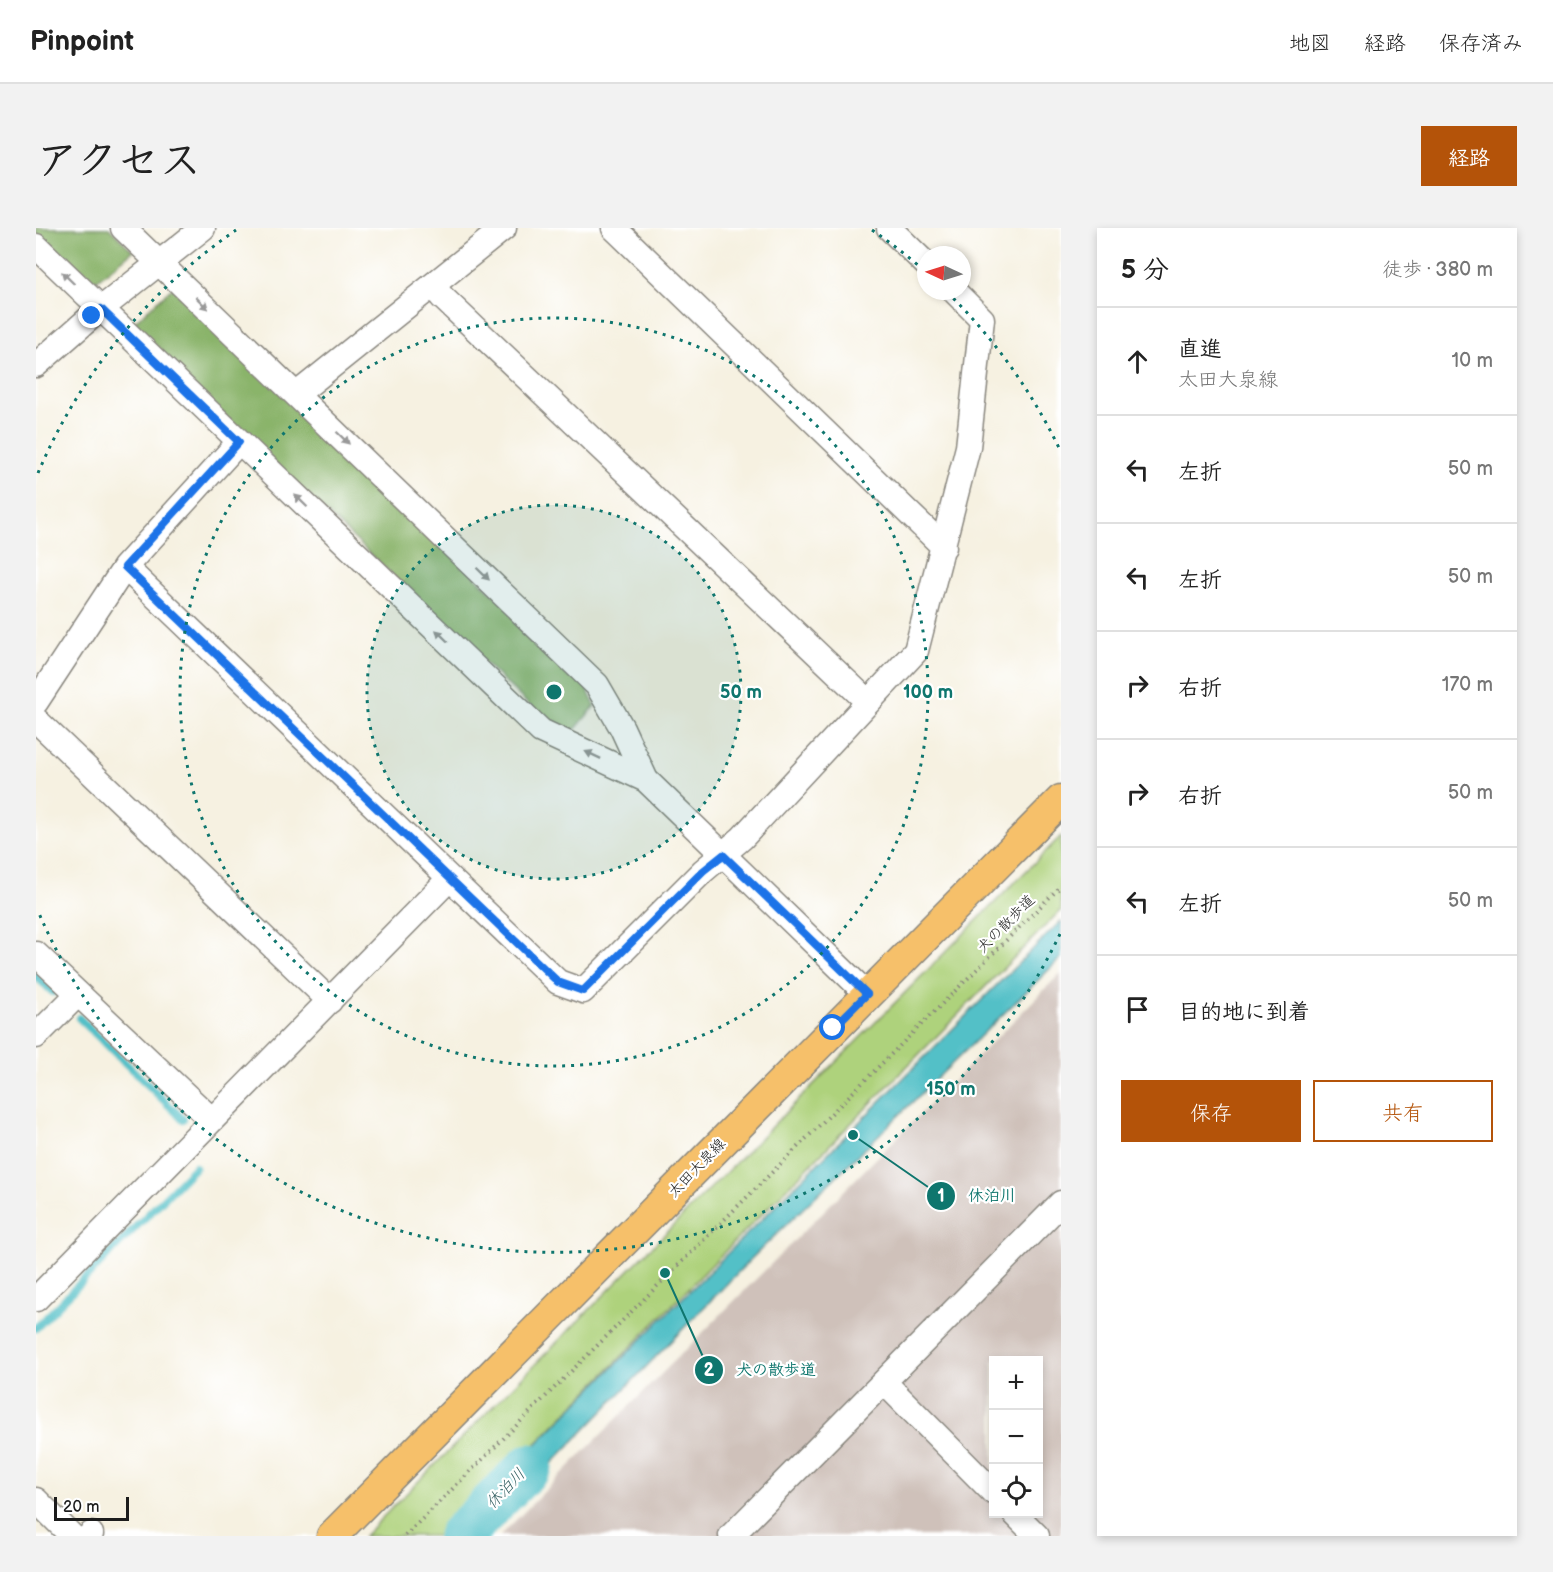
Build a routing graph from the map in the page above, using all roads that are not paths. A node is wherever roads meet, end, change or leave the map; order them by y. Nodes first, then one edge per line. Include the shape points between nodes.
1 (123, 228) edge
2 (203, 228) edge
3 (504, 228) edge
4 (614, 228) edge
5 (889, 228) edge
6 (36, 246) edge
7 (917, 255) edge
8 (160, 263) junction
9 (433, 285) junction
10 (963, 300) edge
11 (101, 309) junction
12 (36, 364) edge
13 (297, 394) junction
14 (239, 442) junction
15 (944, 547) junction
16 (125, 567) junction
17 (867, 701) junction
18 (36, 702) edge
19 (36, 720) edge
20 (646, 780) junction
21 (1061, 800) edge
22 (723, 855) junction
23 (448, 879) junction
24 (36, 954) edge
25 (78, 994) junction
26 (867, 994) junction
27 (330, 1001) junction
28 (36, 1036) edge
29 (212, 1120) junction
30 (1061, 1203) edge
31 (36, 1299) edge
32 (884, 1382) junction
33 (989, 1488) edge
34 (36, 1500) edge
35 (1019, 1518) edge
36 (84, 1535) edge
37 (332, 1536) edge
38 (731, 1536) edge
39 (1037, 1536) edge

1 - 8 street
2 - 8 street
3 - 9 street
4 - 15 street
5 - 7 street
11 -> 6 street
8 - 11 street
8 -> 13 street
9 - 13 street
9 - 17 street
10 - 15 street via 982,319 968,447
11 - 12 street
11 - 14 street
13 -> 20 street via 597,685
14 - 16 street
20 -> 14 street via 541,731
15 - 17 street via 916,651
16 - 18 street
16 - 23 street
17 - 22 street
19 - 27 street
20 - 22 street
21 - 26 main road, 太田大泉線
22 - 23 street via 583,991 558,982
22 - 26 street
23 - 27 street
24 - 25 street
25 - 28 street
25 - 29 street
26 - 37 main road, 太田大泉線
27 - 29 street
29 - 31 street
30 - 32 street
32 - 33 street
32 - 38 street
34 - 36 street
35 - 39 street

